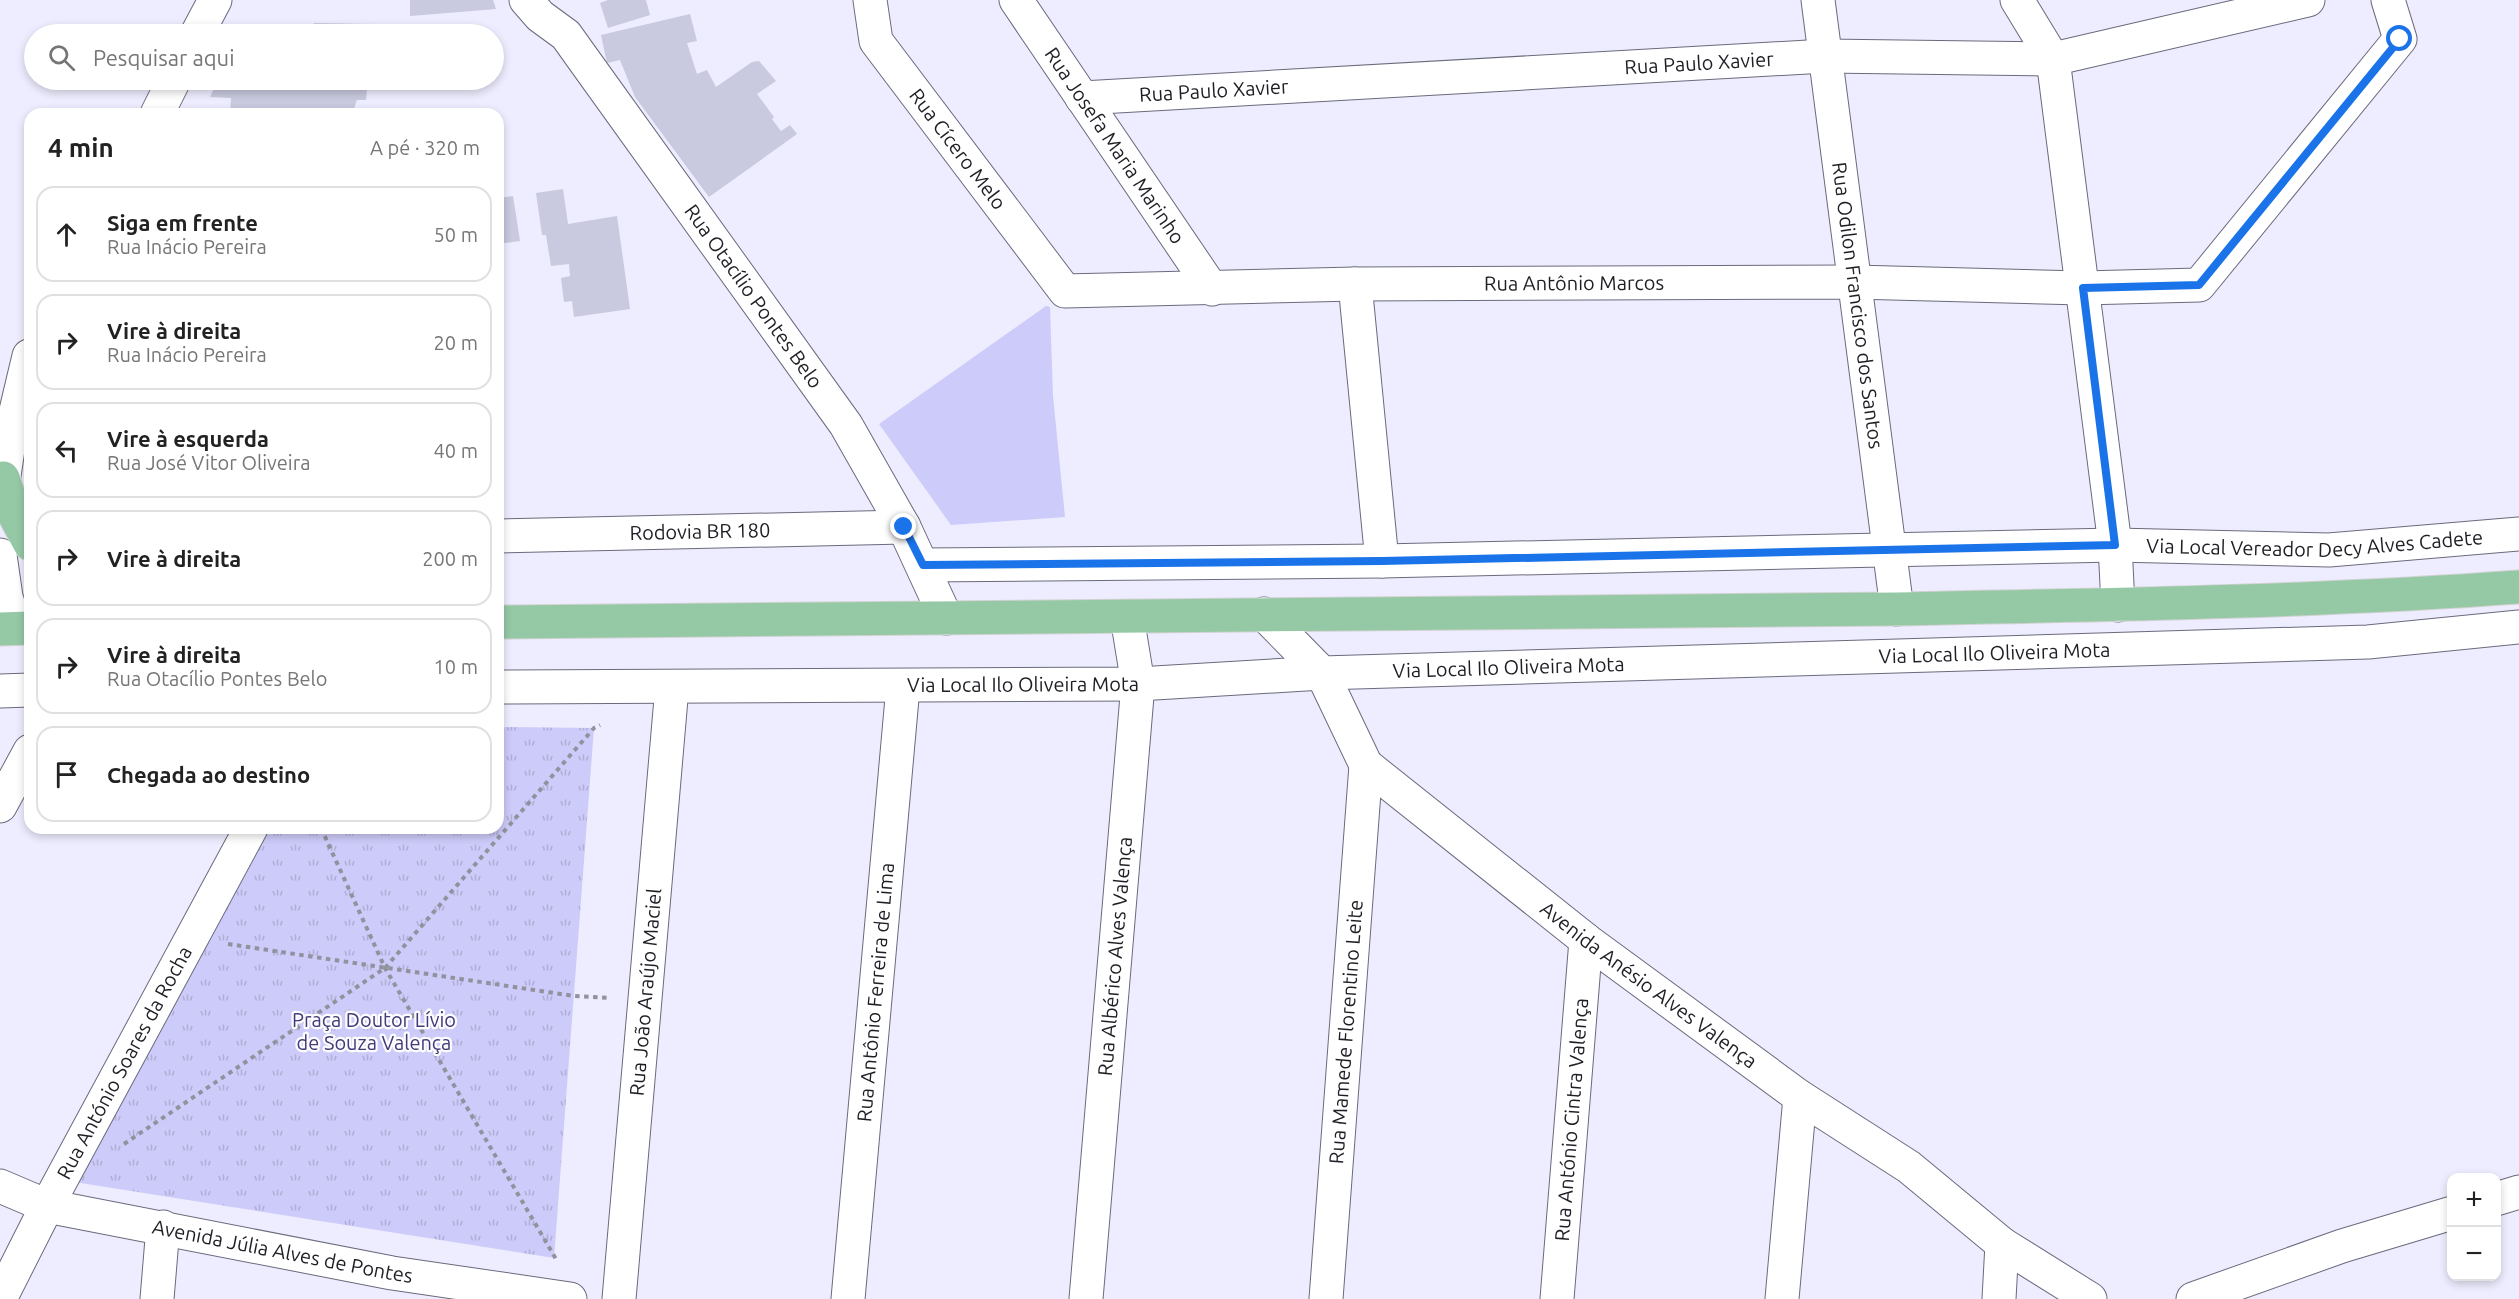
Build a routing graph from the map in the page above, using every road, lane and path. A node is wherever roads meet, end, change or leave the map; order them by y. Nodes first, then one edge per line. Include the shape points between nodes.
1 (215, 0) edge
2 (526, 0) edge
3 (870, 0) edge
4 (1017, 0) edge
5 (1818, 0) edge
6 (2017, 0) edge
7 (2308, 0) edge
8 (2388, 0) edge
9 (202, 24) edge
10 (1825, 56) junction
11 (2053, 59) junction
12 (169, 90) edge
13 (1082, 98) junction
14 (160, 108) edge
15 (1854, 282) junction
16 (1355, 284) junction
17 (2083, 288) junction
18 (1212, 289) junction
19 (1065, 291) joint
20 (24, 365) edge
21 (24, 375) edge
22 (0, 412) edge
23 (1, 490) edge
24 (904, 527) junction
25 (24, 533) edge
26 (2519, 534) edge
27 (504, 536) edge
28 (2115, 545) junction
29 (1889, 550) junction
30 (0, 555) edge
31 (1382, 561) junction
32 (923, 565) junction
33 (2519, 587) edge
34 (2118, 604) junction
35 (1897, 609) junction
36 (1264, 614) junction
37 (1127, 617) junction
38 (945, 618) junction
39 (504, 622) edge
40 (2519, 627) edge
41 (15, 628) edge
42 (1322, 673) junction
43 (1138, 684) junction
44 (504, 687) edge
45 (672, 687) junction
46 (903, 687) junction
47 (24, 690) edge
48 (0, 691) edge
49 (604, 723) dead end
50 (24, 763) edge
51 (1366, 765) junction
52 (0, 806) edge
53 (504, 831) edge
54 (249, 834) edge
55 (324, 834) edge
56 (502, 834) edge
57 (191, 939) junction
58 (1586, 940) junction
59 (385, 968) junction
60 (645, 1000) junction
61 (1800, 1097) junction
62 (118, 1148) dead end
63 (0, 1186) edge
64 (2519, 1192) edge
65 (2501, 1197) edge
66 (47, 1206) junction
67 (2447, 1214) edge
68 (163, 1227) junction
69 (2002, 1244) junction
70 (563, 1264) dead end
71 (391, 1286) edge
72 (0, 1299) edge
73 (157, 1299) edge
74 (570, 1299) edge
75 (619, 1299) edge
76 (848, 1299) edge
77 (1086, 1299) edge
78 (1326, 1299) edge
79 (1557, 1299) edge
80 (1782, 1299) edge
81 (1999, 1299) edge
82 (2090, 1299) edge
83 (2193, 1299) edge

1 - 9 street
2 - 24 street, Rua Otacílio Pontes Belo via 566,35 641,137 846,425
3 - 19 street, Rua Cícero Melo via 876,40
4 - 13 street, Rua Josefa Maria Marinho
5 - 10 street, Rua Odilon Francisco dos Santos
6 - 11 street
7 - 11 street, Rua Paulo Xavier
8 - 17 street, Rua Antônio Marcos via 2400,39 2199,285
10 - 11 street, Rua Paulo Xavier
10 - 13 street, Rua Paulo Xavier
10 - 15 street, Rua Odilon Francisco dos Santos
11 - 17 street
12 - 14 street
13 - 18 street, Rua Josefa Maria Marinho
15 - 16 street, Rua Antônio Marcos
15 - 17 street, Rua Antônio Marcos
15 - 29 street, Rua Odilon Francisco dos Santos
16 - 18 street, Rua Antônio Marcos
16 - 31 street
17 - 28 street
18 - 19 street, Rua Antônio Marcos
20 - 22 street
21 - 23 street
23 - 25 main road
24 - 27 street, Rodovia BR 180
24 - 32 street, Rua Otacílio Pontes Belo
26 - 28 street, Via Local Vereador Decy Alves Cadete via 2329,550
28 - 29 street, Via Local Vereador Decy Alves Cadete
28 - 34 street
29 - 31 street, Via Local Vereador Decy Alves Cadete
29 - 35 street, Rua Odilon Francisco dos Santos
30 - 41 street
31 - 32 street, Via Local Vereador Decy Alves Cadete
32 - 38 street, Rua Otacílio Pontes Belo
33 - 34 main road
34 - 35 main road
35 - 36 main road
36 - 37 main road
36 - 42 street, Avenida Anésio Alves Valença
37 - 38 main road
37 - 43 street, Rua Albérico Alves Valença
38 - 39 main road
40 - 42 street, Via Local Ilo Oliveira Mota via 2368,642
42 - 43 street, Via Local Ilo Oliveira Mota
42 - 51 street, Avenida Anésio Alves Valença
43 - 46 street, Via Local Ilo Oliveira Mota
43 - 77 street, Rua Albérico Alves Valença
44 - 45 street, Via Local Ilo Oliveira Mota
45 - 46 street, Via Local Ilo Oliveira Mota
45 - 60 street, Rua João Araújo Maciel
46 - 76 street, Rua Antônio Ferreira de Lima
47 - 48 street
49 - 53 path via 594,728
50 - 52 street
51 - 58 street, Avenida Anésio Alves Valença
51 - 78 street, Rua Mamede Florentino Leite
54 - 57 street, Rua António Soares da Rocha
55 - 59 path
56 - 59 path
57 - 59 path
57 - 66 street, Rua António Soares da Rocha
58 - 61 street, Avenida Anésio Alves Valença
58 - 79 street, Rua António Cintra Valença
59 - 60 path via 573,996
59 - 62 path
59 - 70 path via 554,1258
60 - 75 street, Rua João Araújo Maciel
61 - 69 street, Avenida Anésio Alves Valença via 1909,1167
61 - 80 street
63 - 66 street, Avenida Júlia Alves de Pontes
64 - 65 street
66 - 68 street, Avenida Júlia Alves de Pontes
66 - 72 street, Rua António Soares da Rocha
67 - 83 street via 2342,1246
68 - 71 street, Avenida Júlia Alves de Pontes
68 - 73 street
69 - 81 street
69 - 82 street, Avenida Anésio Alves Valença
71 - 74 street, Avenida Júlia Alves de Pontes

